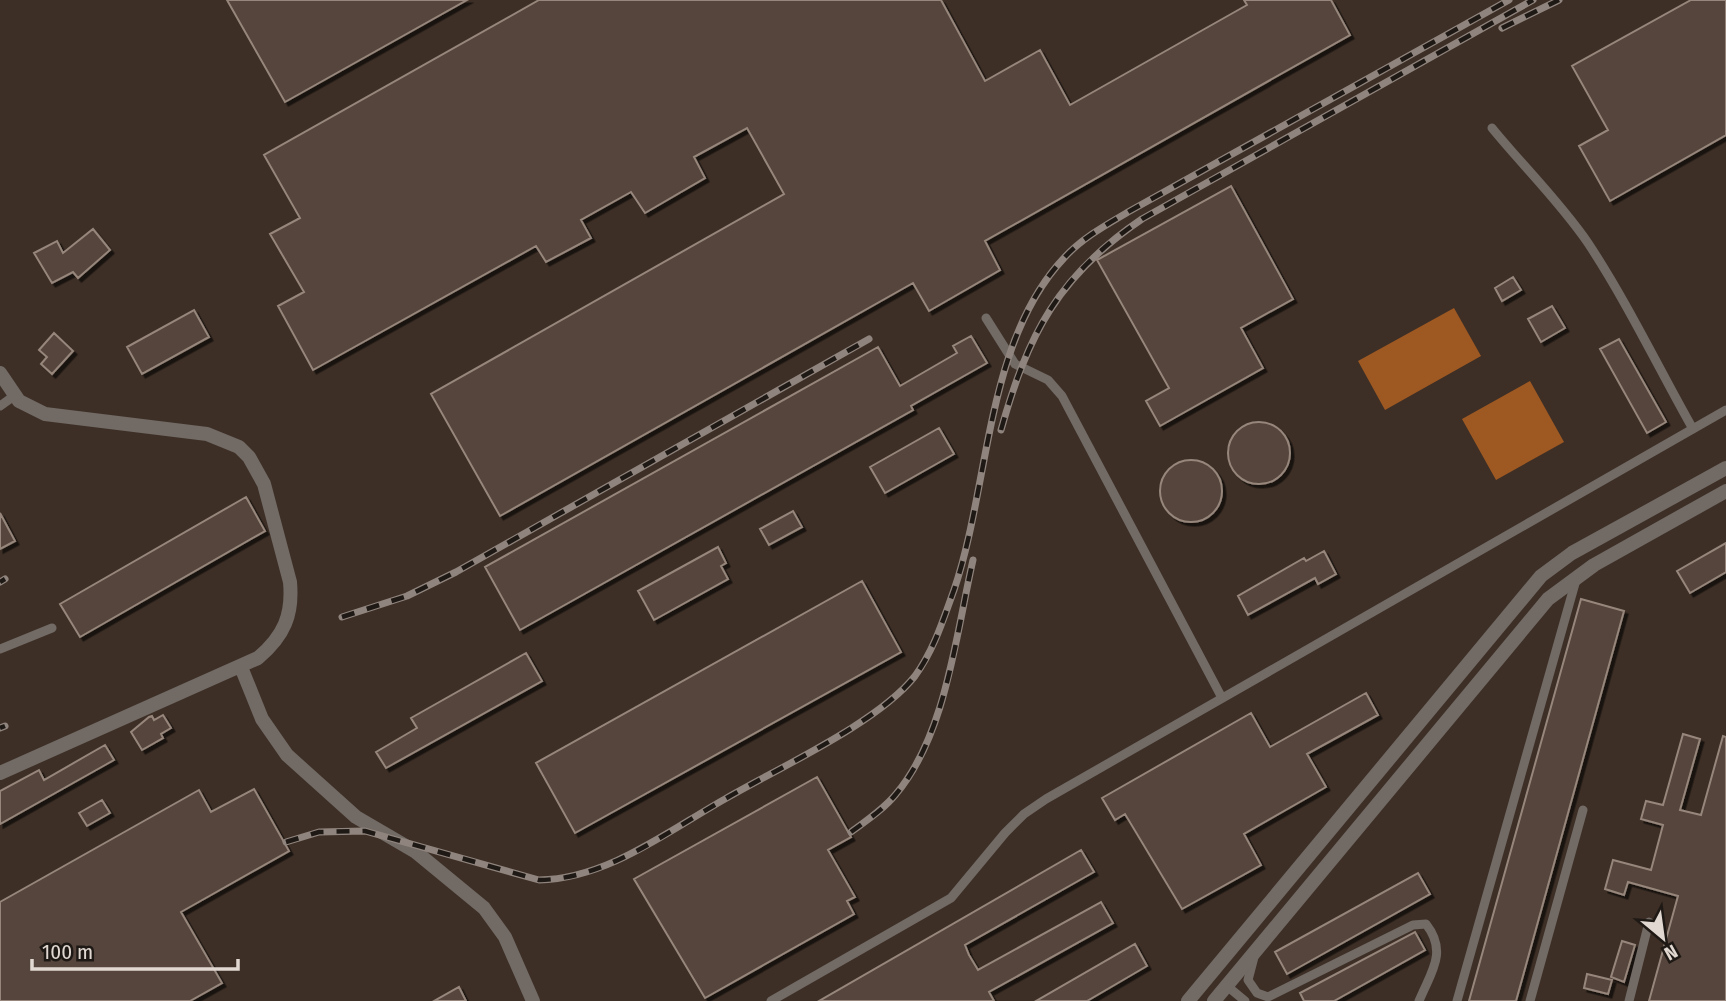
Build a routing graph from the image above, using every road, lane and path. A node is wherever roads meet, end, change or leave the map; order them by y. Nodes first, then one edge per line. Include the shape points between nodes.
1 (1492, 128) dead end
2 (986, 318) dead end
3 (0, 373) edge
4 (14, 396) junction
5 (0, 406) edge
6 (1726, 410) edge
7 (1693, 429) junction
8 (1726, 468) edge
9 (1726, 491) edge
10 (1627, 523) junction
11 (1637, 541) junction
12 (1577, 575) junction
13 (1533, 584) junction
14 (1548, 599) junction
15 (52, 628) dead end
16 (0, 649) edge
17 (241, 667) junction
18 (1221, 696) junction
19 (1413, 727) junction
20 (1429, 740) junction
21 (0, 773) edge
22 (1583, 810) dead end
23 (1649, 922) dead end
24 (1256, 950) junction
25 (1211, 973) junction
26 (1227, 986) junction
27 (533, 1001) edge
28 (771, 1001) edge
29 (1188, 1001) edge
30 (1214, 1001) edge
31 (1245, 1001) edge
32 (1419, 1001) edge
33 (1457, 1001) edge
34 (1530, 1001) edge
35 (1629, 1001) edge

1 - 7 lane via 1589,244
2 - 18 lane via 1016,364 1048,380 1062,396
3 - 4 street
4 - 5 lane
4 - 17 street via 45,414 217,436 249,457 264,484 292,598 279,638
6 - 7 lane
7 - 18 lane
8 - 10 street
9 - 11 street
10 - 11 lane
10 - 13 street via 1572,553
11 - 12 street
12 - 14 street
12 - 33 lane
13 - 14 lane
13 - 19 street
14 - 20 street
15 - 16 lane
17 - 21 street
17 - 27 street via 262,719 287,755 356,817 416,852 484,908 505,937
18 - 28 lane via 1024,814 937,908
19 - 20 lane
19 - 25 street
20 - 24 street
22 - 34 lane
23 - 35 lane
24 - 26 street
24 - 32 lane via 1248,980 1268,997 1413,925 1426,924 1439,953
25 - 26 street
25 - 29 street
26 - 30 street
26 - 31 lane

